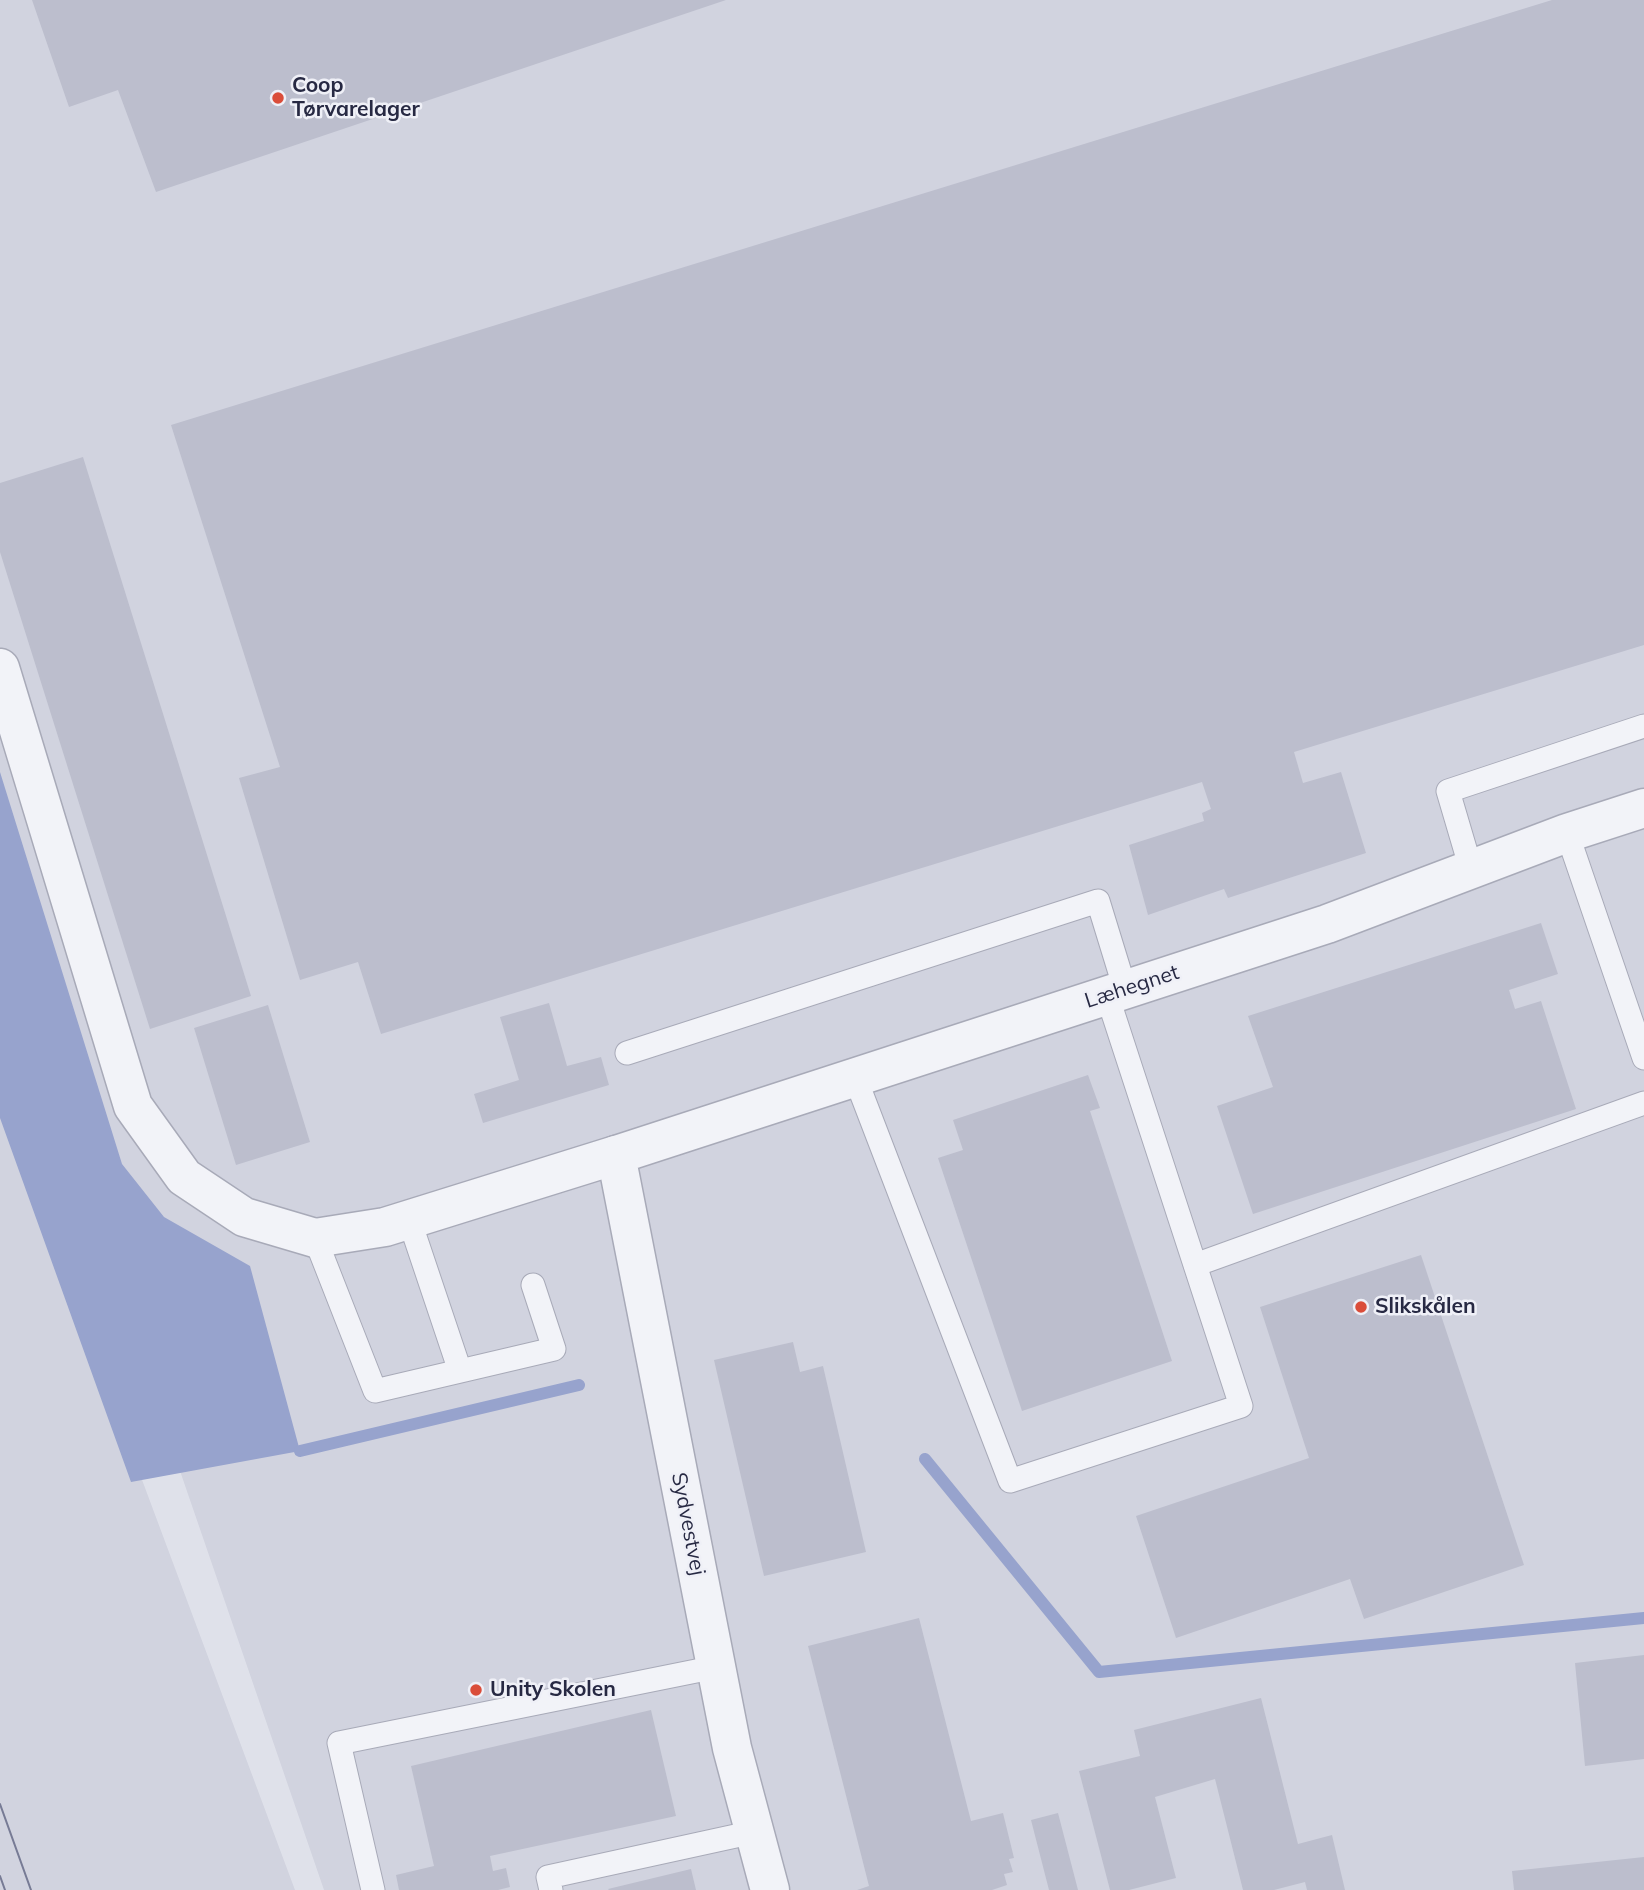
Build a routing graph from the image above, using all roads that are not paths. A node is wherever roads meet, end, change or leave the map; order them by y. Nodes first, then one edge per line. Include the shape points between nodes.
1 (0, 668) edge
2 (1644, 726) edge
3 (1644, 808) edge
4 (1567, 833) junction
5 (1471, 869) junction
6 (1116, 992) junction
7 (627, 1053) dead end
8 (1644, 1058) edge
9 (855, 1077) junction
10 (1644, 1103) edge
11 (616, 1155) junction
12 (409, 1219) junction
13 (315, 1238) junction
14 (1195, 1265) junction
15 (533, 1285) dead end
16 (460, 1371) junction
17 (716, 1667) junction
18 (754, 1832) junction
19 (373, 1890) edge
20 (551, 1890) edge
21 (770, 1890) edge

1 - 13 street via 133,1106 184,1177 244,1217
2 - 5 lane via 1448,790
3 - 4 street, Læhegnet
4 - 5 street, Læhegnet
4 - 8 lane
5 - 6 street, Læhegnet via 1327,924
6 - 7 lane via 1098,901
6 - 9 street, Læhegnet
6 - 14 lane
9 - 11 street, Læhegnet
9 - 14 lane via 1010,1481 1241,1406
10 - 14 lane
11 - 12 street, Læhegnet
11 - 17 street, Sydvestvej
12 - 13 street, Læhegnet
12 - 16 lane
13 - 16 lane via 375,1391
15 - 16 lane via 554,1349
17 - 18 street, Sydvestvej
17 - 19 lane via 339,1743
18 - 20 lane via 548,1877
18 - 21 street, Sydvestvej

